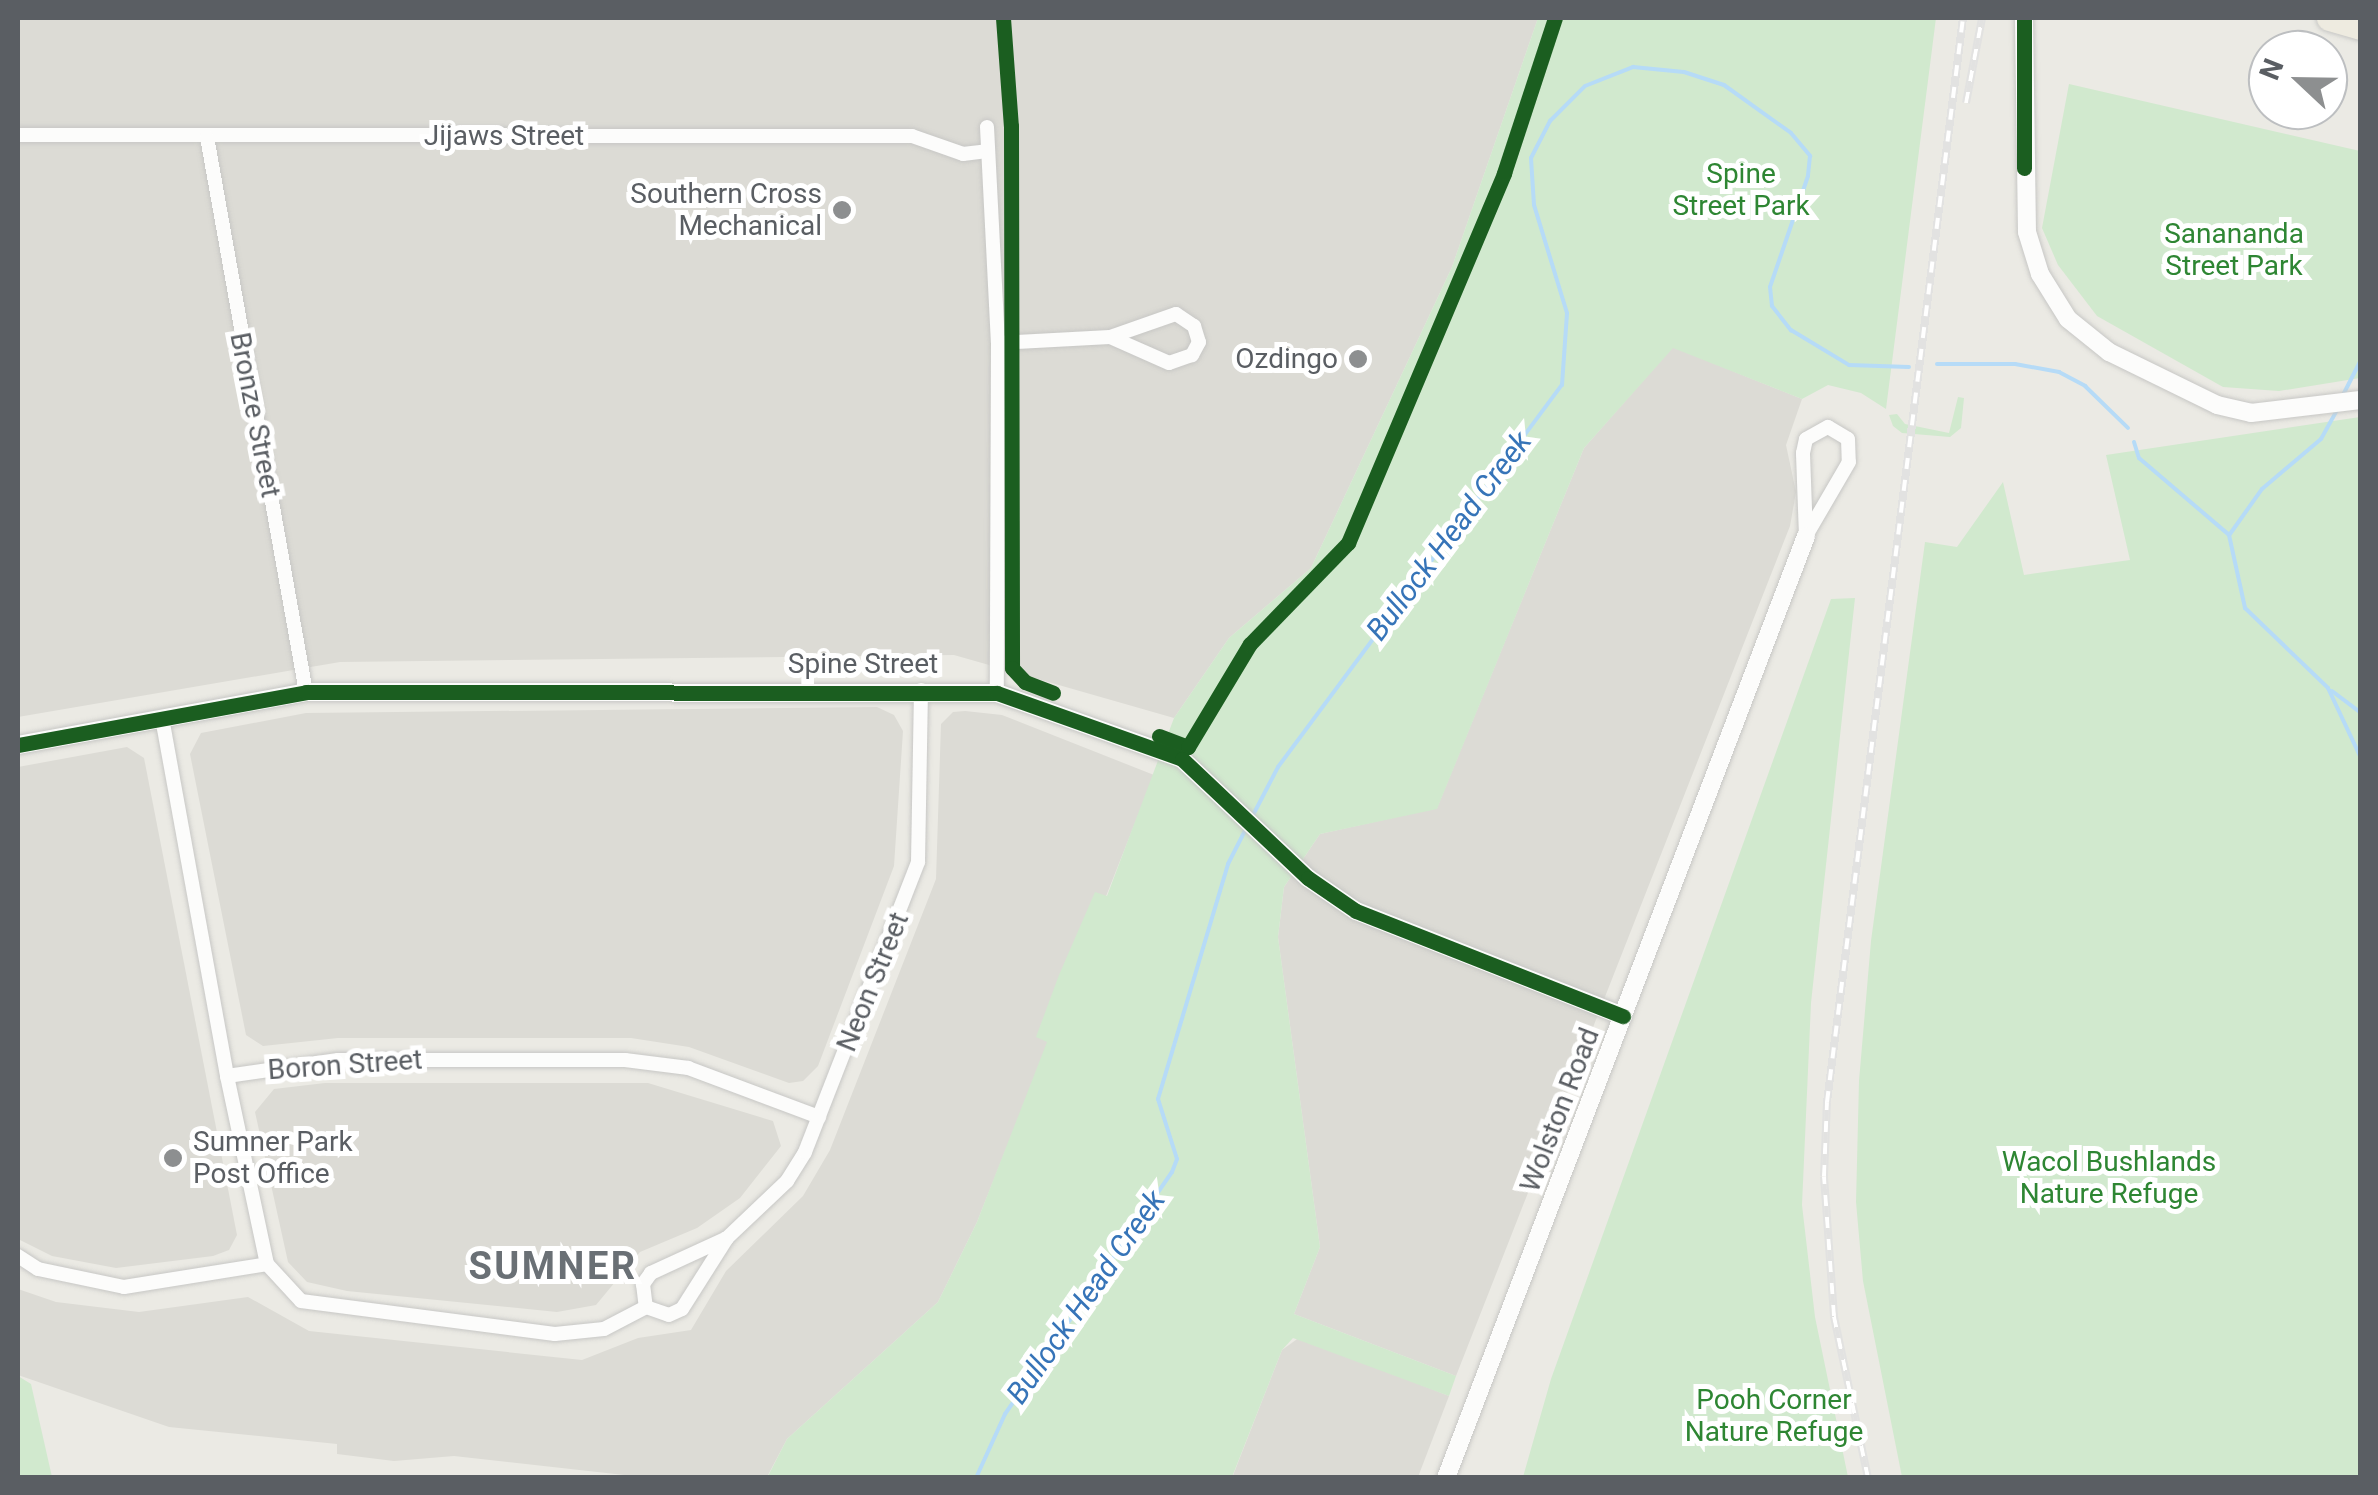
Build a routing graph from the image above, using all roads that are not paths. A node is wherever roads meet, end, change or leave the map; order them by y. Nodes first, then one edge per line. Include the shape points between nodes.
1 (2024, 18) edge
2 (2329, 18) edge
3 (2360, 28) edge
4 (987, 127) dead end
5 (18, 136) edge
6 (208, 137) junction
7 (988, 151) junction
8 (1110, 336) junction
9 (998, 344) junction
10 (2360, 400) edge
11 (1806, 536) junction
12 (921, 690) junction
13 (306, 692) junction
14 (997, 693) junction
15 (162, 718) junction
16 (18, 745) edge
17 (1623, 1016) junction
18 (226, 1076) junction
19 (818, 1117) junction
20 (726, 1238) junction
21 (18, 1256) edge
22 (267, 1264) junction
23 (646, 1307) junction
24 (1446, 1478) edge

1 - 10 street via 2025,212 2033,254 2052,296 2110,352 2186,392 2251,414
2 - 3 highway
4 - 7 street
5 - 6 street, Jijaws Street
6 - 7 street, Jijaws Street via 912,136 963,154
6 - 13 street, Bronze Street
7 - 9 street
8 - 8 street via 1176,314 1194,326 1200,342 1192,355 1169,363
8 - 9 street
9 - 14 street
11 - 11 street, Wolston Road via 1803,453 1806,439 1828,427 1848,439 1849,462
11 - 17 street, Wolston Road
12 - 13 street, Spine Street
12 - 14 street, Spine Street
12 - 19 street, Neon Street via 918,862
13 - 15 street, Spine Street
14 - 17 street, Spine Street via 1182,759 1335,900
15 - 16 street, Spine Street
15 - 18 street
17 - 24 street, Wolston Road
18 - 19 street, Boron Street via 338,1060 625,1060 688,1068
18 - 22 street
19 - 20 street, Neon Street via 797,1168
20 - 23 street, Neon Street via 651,1273 643,1284
20 - 23 street, Neon Street via 682,1309 669,1315
21 - 22 street via 38,1269 124,1287
22 - 23 street, Neon Street via 301,1301 343,1311 578,1334

